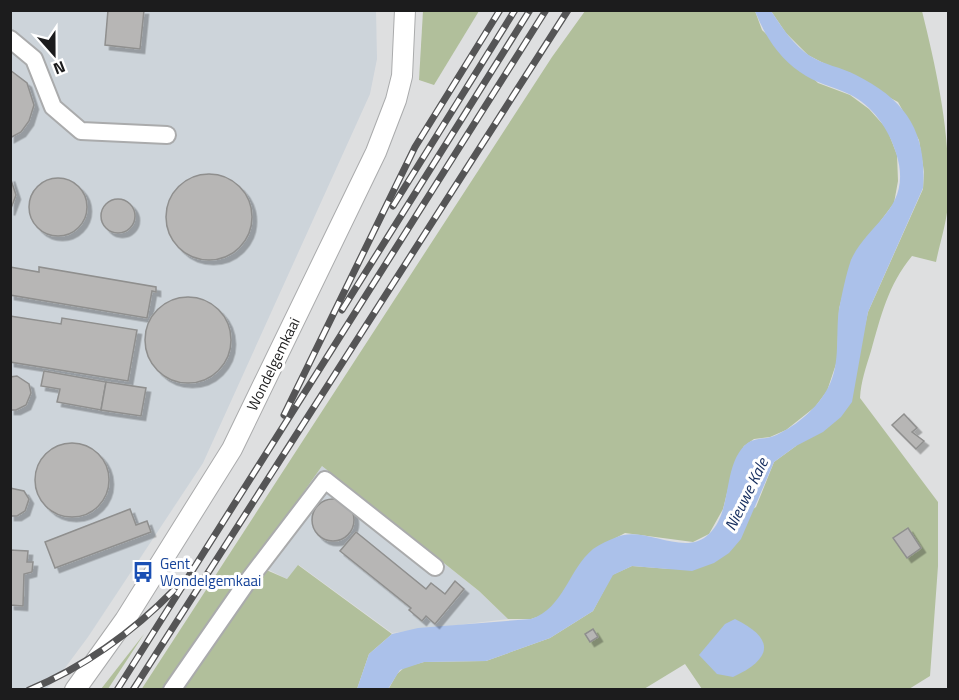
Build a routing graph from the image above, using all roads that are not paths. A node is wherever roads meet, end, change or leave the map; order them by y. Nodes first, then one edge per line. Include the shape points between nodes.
1 (405, 10) edge
2 (10, 39) edge
3 (167, 135) dead end
4 (435, 567) dead end
5 (75, 690) edge
6 (172, 690) edge

1 - 5 main road, Wondelgemkaai via 402,76 366,173 232,448 125,620
2 - 3 lane via 34,59 53,107 81,131
4 - 6 lane via 325,480

